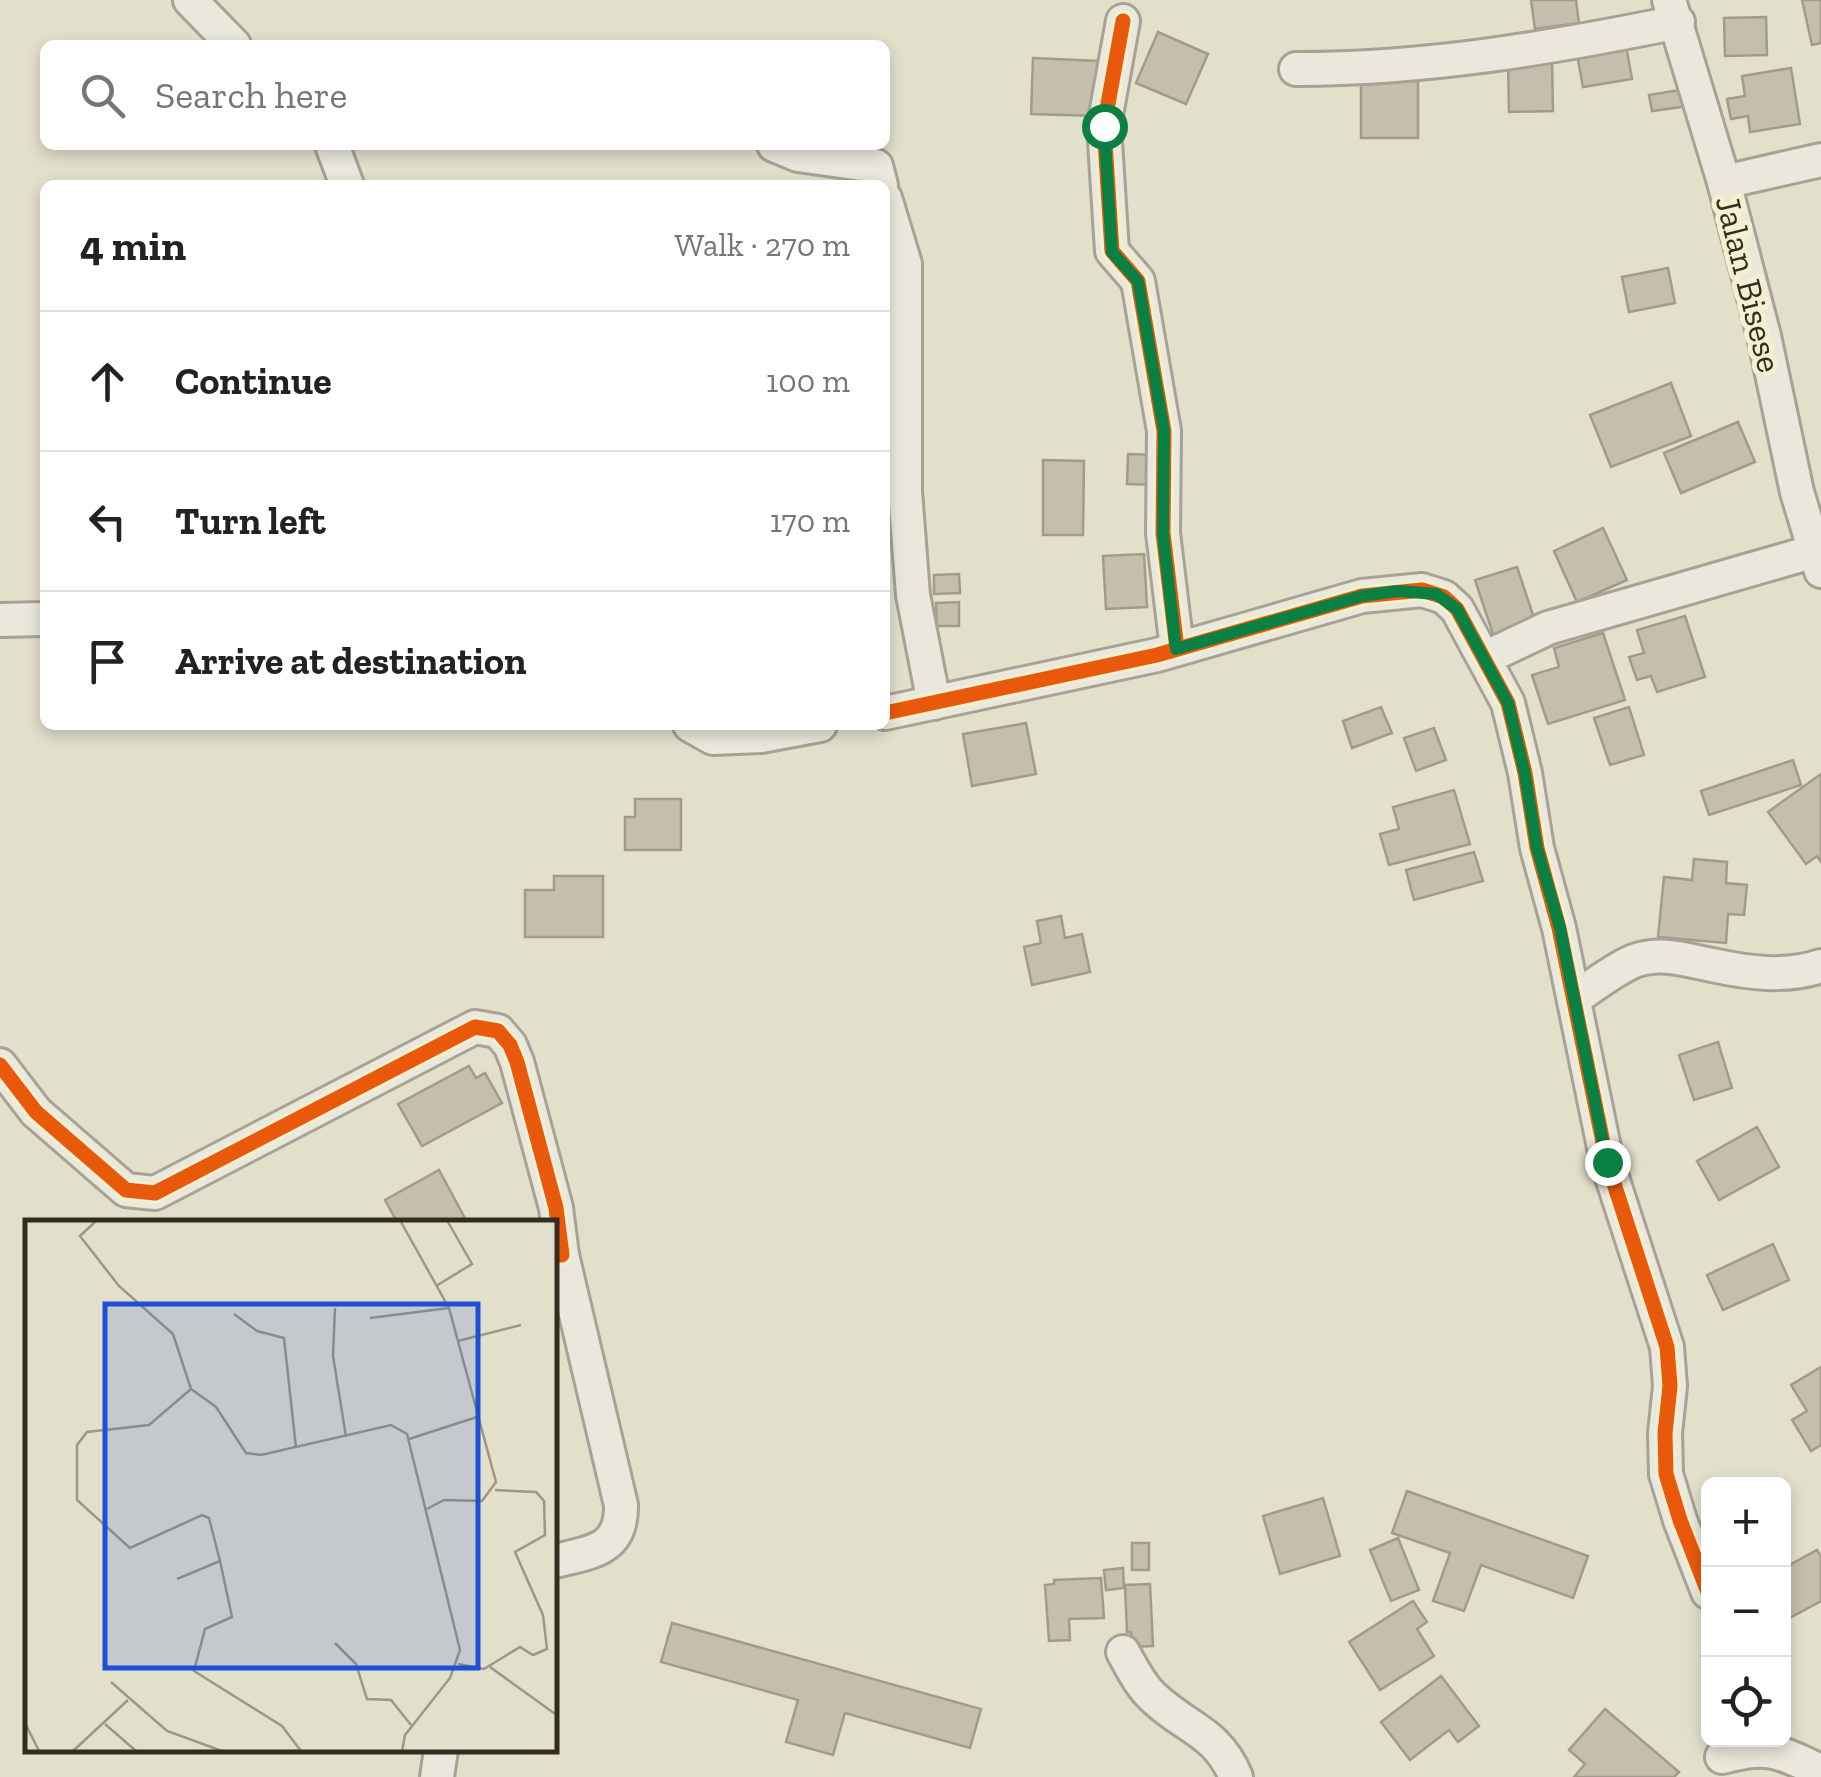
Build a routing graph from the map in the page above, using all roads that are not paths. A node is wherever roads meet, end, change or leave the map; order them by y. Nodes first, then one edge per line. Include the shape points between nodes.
1 (190, 0) edge
2 (1674, 11) edge
3 (1123, 21) dead end
4 (229, 40) edge
5 (1296, 69) dead end
6 (334, 150) edge
7 (786, 150) edge
8 (1821, 160) edge
9 (345, 180) edge
10 (880, 180) edge
11 (1724, 182) junction
12 (890, 214) edge
13 (1818, 561) edge
14 (40, 619) edge
15 (0, 620) edge
16 (1176, 649) junction
17 (1485, 658) junction
18 (934, 704) junction
19 (890, 711) edge
20 (699, 730) edge
21 (787, 730) edge
22 (1821, 966) edge
23 (1574, 999) junction
24 (0, 1065) edge
25 (557, 1220) edge
26 (559, 1255) edge
27 (558, 1560) edge
28 (1701, 1574) edge
29 (1123, 1652) dead end
30 (442, 1752) edge
31 (1721, 1758) edge
32 (1821, 1771) edge
33 (437, 1777) edge
34 (1236, 1777) edge

1 - 4 street
2 - 5 street via 1540,50
2 - 11 street, Jalan Bisese
3 - 16 street via 1104,126 1112,252 1138,281 1161,412 1163,534
6 - 9 street
7 - 10 street via 876,166
8 - 11 street
11 - 13 street, Jalan Bisese
12 - 18 street via 905,264 912,595
13 - 17 street via 1548,628
14 - 15 street
16 - 17 street via 1362,596 1422,590 1457,609
16 - 18 street
17 - 23 street via 1508,703
18 - 19 street
20 - 21 street via 734,738
22 - 23 street via 1780,975 1657,957 1635,961
23 - 28 street via 1607,1162 1667,1347 1666,1474
24 - 25 street via 36,1112 126,1190 155,1193 474,1027 498,1031 517,1062
26 - 27 street via 621,1524 606,1546
29 - 34 street via 1150,1695 1217,1744
30 - 33 street
31 - 32 street via 1776,1751

